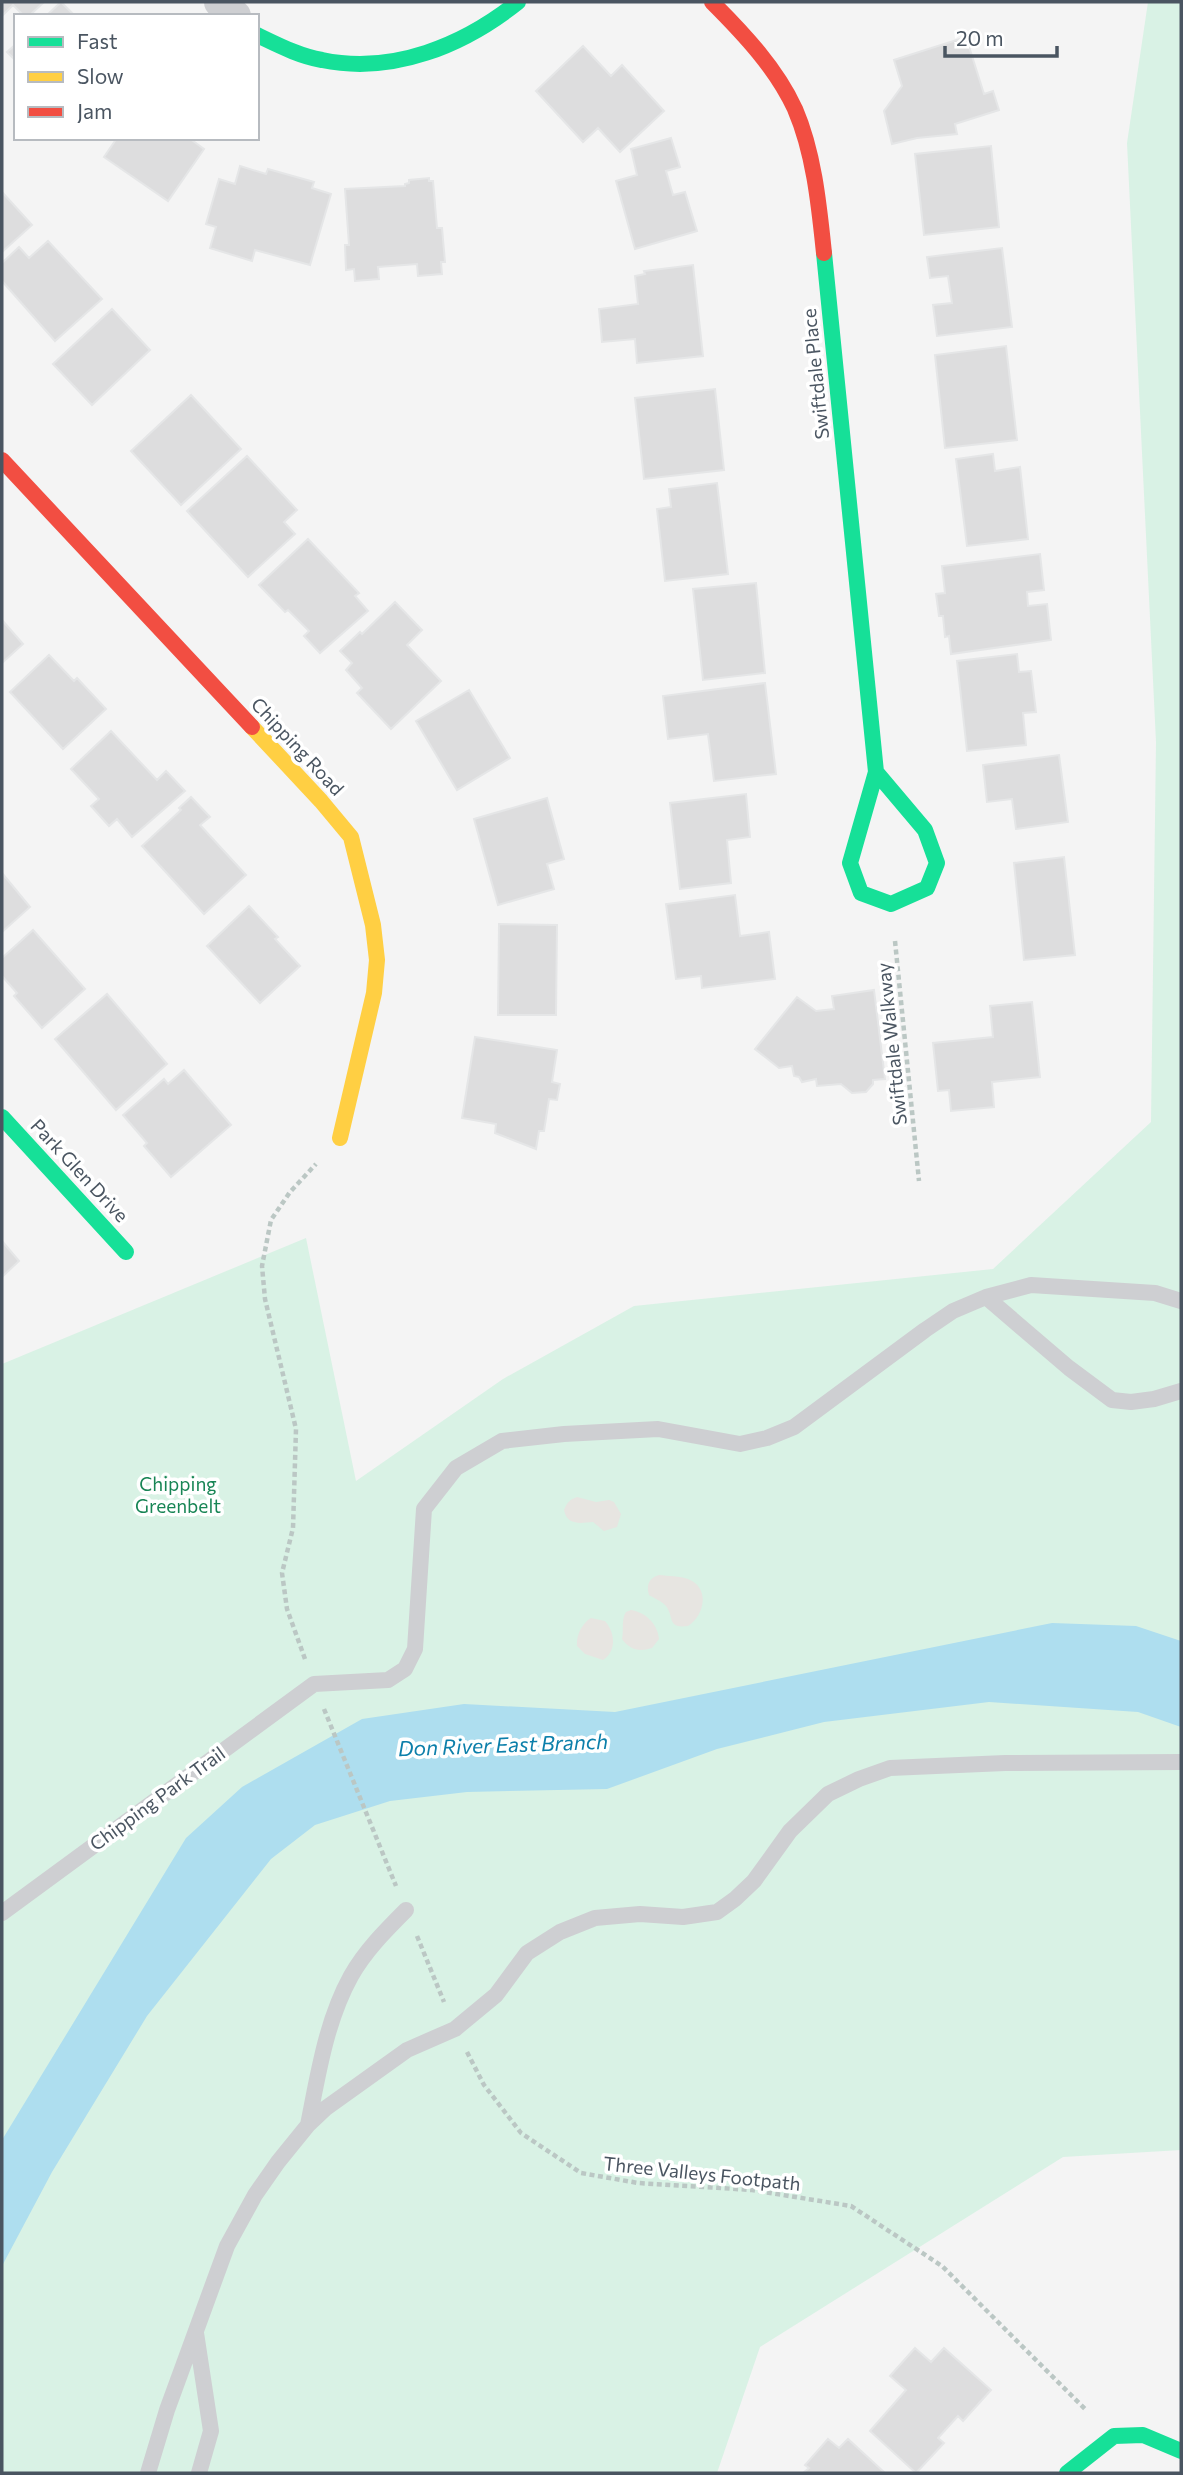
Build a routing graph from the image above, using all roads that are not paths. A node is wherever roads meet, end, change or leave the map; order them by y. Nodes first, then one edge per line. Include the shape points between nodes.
1 (220, 2) edge
2 (518, 2) edge
3 (712, 2) edge
4 (233, 14) edge
5 (259, 36) edge
6 (2, 460) edge
7 (876, 772) junction
8 (2, 1117) edge
9 (340, 1138) road end
10 (126, 1252) dead end
11 (985, 1297) junction
12 (1181, 1301) edge
13 (1181, 1391) edge
14 (1181, 1762) edge
15 (406, 1910) road end
16 (2, 1913) edge
17 (308, 2125) junction
18 (195, 2330) junction
19 (1181, 2451) edge
20 (148, 2473) edge
21 (199, 2473) edge
22 (1068, 2473) edge

1 - 4 street
2 - 5 street via 460,41 412,58 331,62 289,51
3 - 7 street, Swiftdale Place via 767,64 794,109 810,159 821,224
6 - 9 street, Chipping Road via 351,837 377,960
7 - 7 street, Swiftdale Place via 926,830 937,863 927,888 891,904 861,893 850,863
8 - 10 street, Park Glen Drive
11 - 12 lane via 1031,1285 1155,1293
11 - 13 lane via 1112,1400 1154,1399
11 - 16 lane, Chipping Park Trail via 953,1311 794,1427 767,1438 740,1444 658,1429 564,1434 502,1441 456,1468 424,1508 415,1649 405,1669 388,1680 314,1684
14 - 17 lane via 890,1768 859,1779 828,1794 790,1831 754,1881 716,1912 595,1918 560,1932 527,1953 496,1995 455,2029 407,2050
15 - 17 lane via 382,1933 351,1976 330,2026
17 - 18 lane via 249,2205 227,2246
18 - 20 lane
18 - 21 lane via 211,2431
19 - 22 street via 1143,2435 1114,2436

